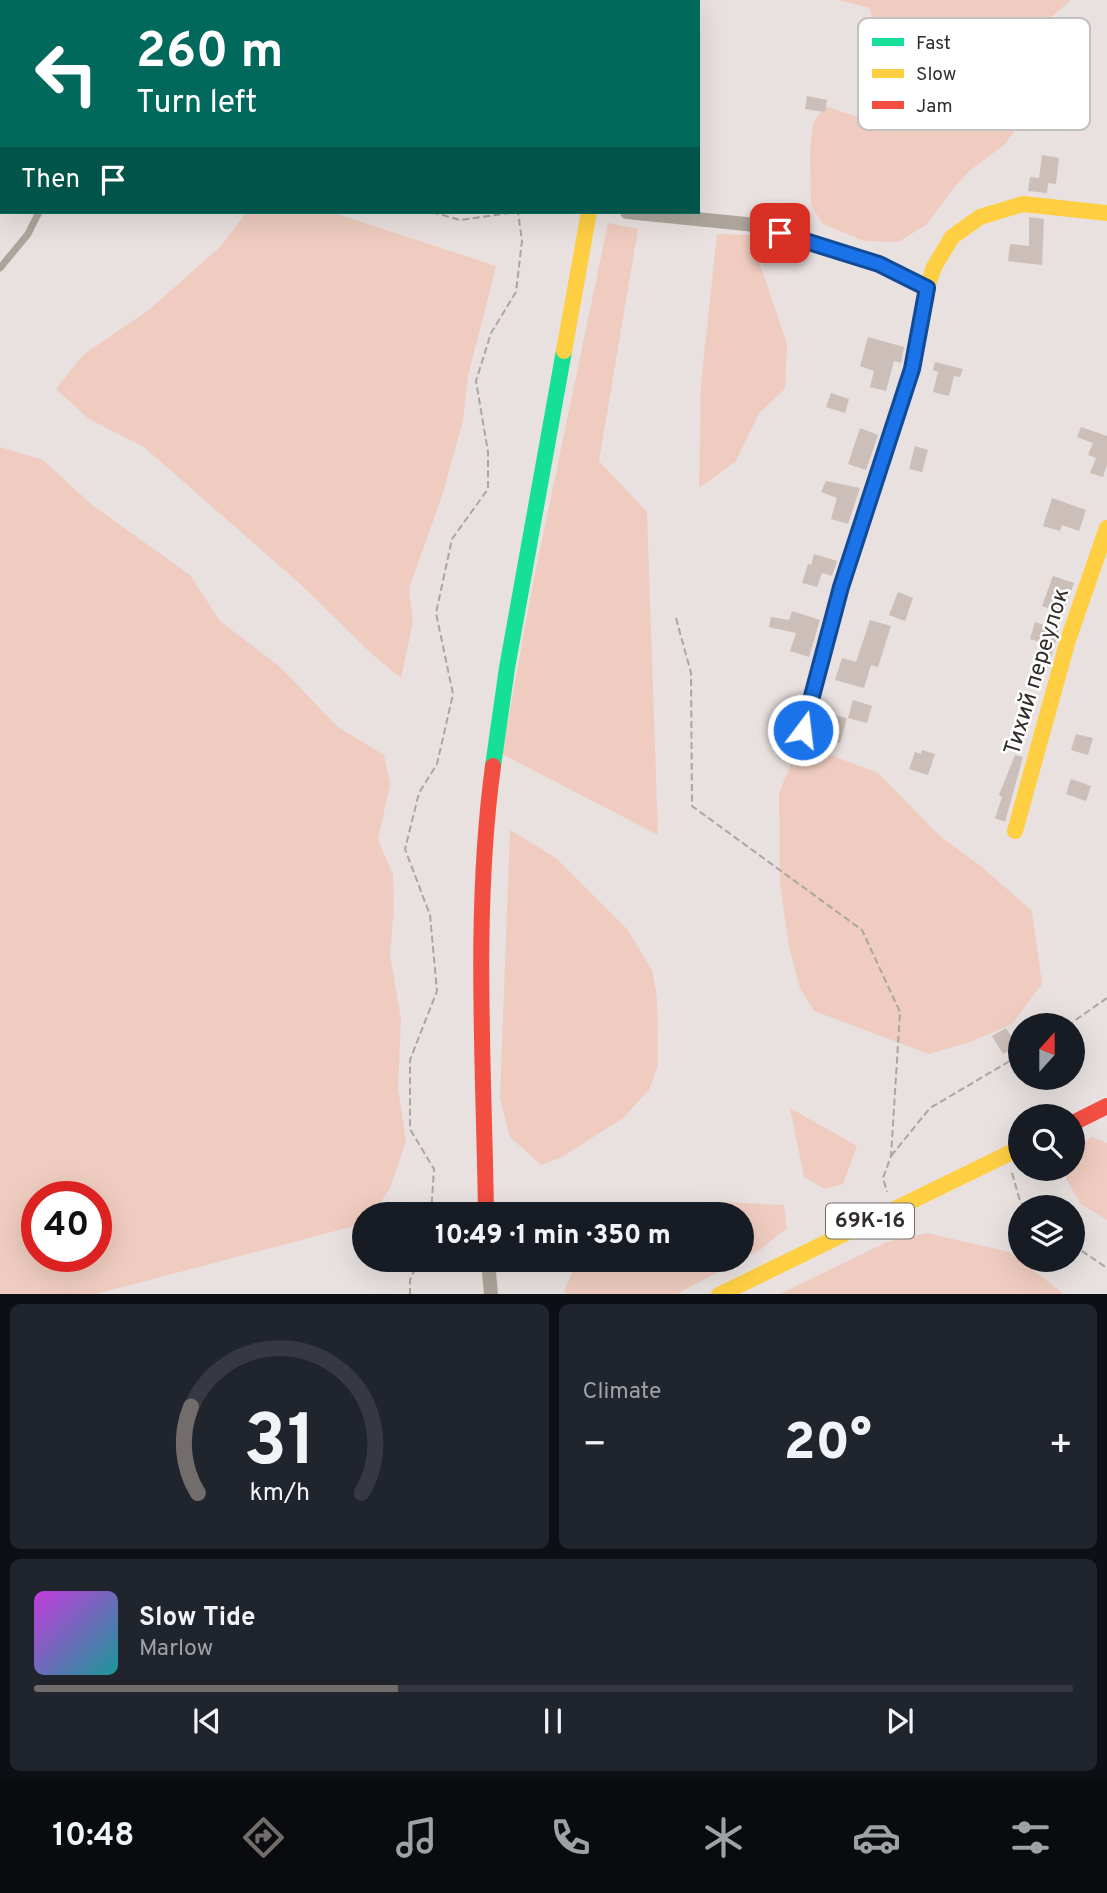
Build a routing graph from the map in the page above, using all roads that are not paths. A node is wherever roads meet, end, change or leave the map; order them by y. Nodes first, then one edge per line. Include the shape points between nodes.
1 (1107, 213) edge
2 (38, 214) edge
3 (589, 214) edge
4 (648, 214) edge
5 (0, 268) edge
6 (927, 288) junction
7 (1107, 528) edge
8 (803, 730) dead end
9 (1015, 831) dead end
10 (1107, 1106) edge
11 (1085, 1117) edge
12 (1008, 1154) edge
13 (486, 1202) edge
14 (489, 1272) edge
15 (491, 1294) edge
16 (719, 1294) edge

1 - 6 street via 1023,204 980,217 952,237
2 - 5 lane
3 - 13 street via 507,668 486,820
4 - 6 street via 756,225 879,264
6 - 8 street via 912,369 841,587
7 - 9 street, Тихий переулок via 1068,640
10 - 11 street
12 - 16 street, 69К-16
14 - 15 street

